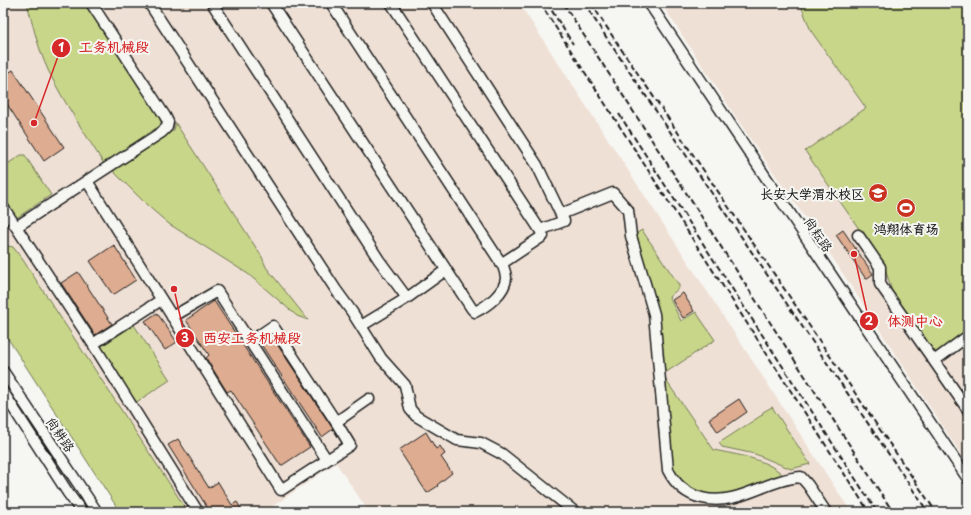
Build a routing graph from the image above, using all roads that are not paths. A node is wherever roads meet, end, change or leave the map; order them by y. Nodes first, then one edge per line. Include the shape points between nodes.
1 (91, 3) edge
2 (149, 3) edge
3 (212, 3) edge
4 (271, 3) edge
5 (331, 3) edge
6 (391, 3) edge
7 (432, 3) edge
8 (649, 3) edge
9 (87, 181) junction
10 (3, 207) edge
11 (561, 214) junction
12 (16, 227) junction
13 (540, 230) junction
14 (858, 235) dead end
15 (501, 264) junction
16 (446, 270) junction
17 (406, 298) junction
18 (161, 300) junction
19 (172, 317) junction
20 (361, 326) junction
21 (968, 336) edge
22 (251, 341) junction
23 (93, 344) junction
24 (934, 361) junction
25 (3, 371) edge
26 (3, 392) edge
27 (369, 399) dead end
28 (968, 410) edge
29 (336, 422) junction
30 (327, 460) junction
31 (968, 479) edge
32 (82, 512) edge
33 (97, 512) edge
34 (198, 512) edge
35 (575, 512) edge
36 (826, 512) edge

1 - 9 street via 168,122 162,132
2 - 20 street
3 - 17 street
4 - 16 street
5 - 15 street
6 - 13 street
7 - 11 street via 537,165
8 - 31 street, 尚耘路
9 - 12 street
9 - 18 street
10 - 12 street
11 - 13 street via 564,221
11 - 36 street via 613,193 628,210 631,236 654,314 668,470 674,481 695,497 717,501 801,477
12 - 23 street
13 - 15 street via 543,236
14 - 24 street via 880,267 880,284
15 - 16 street via 506,277 503,287 491,302 475,312
16 - 17 street
17 - 20 street
18 - 19 street
18 - 23 street
19 - 22 street via 217,291
19 - 30 street via 282,490
20 - 35 street via 381,358 405,386 410,409 416,416 457,440 481,443 502,454
21 - 24 street
22 - 29 street via 273,326
22 - 30 street
23 - 34 street
24 - 28 street
25 - 33 street, 尚耕路
26 - 32 street, 尚耕路
27 - 29 street
29 - 30 street via 350,445

